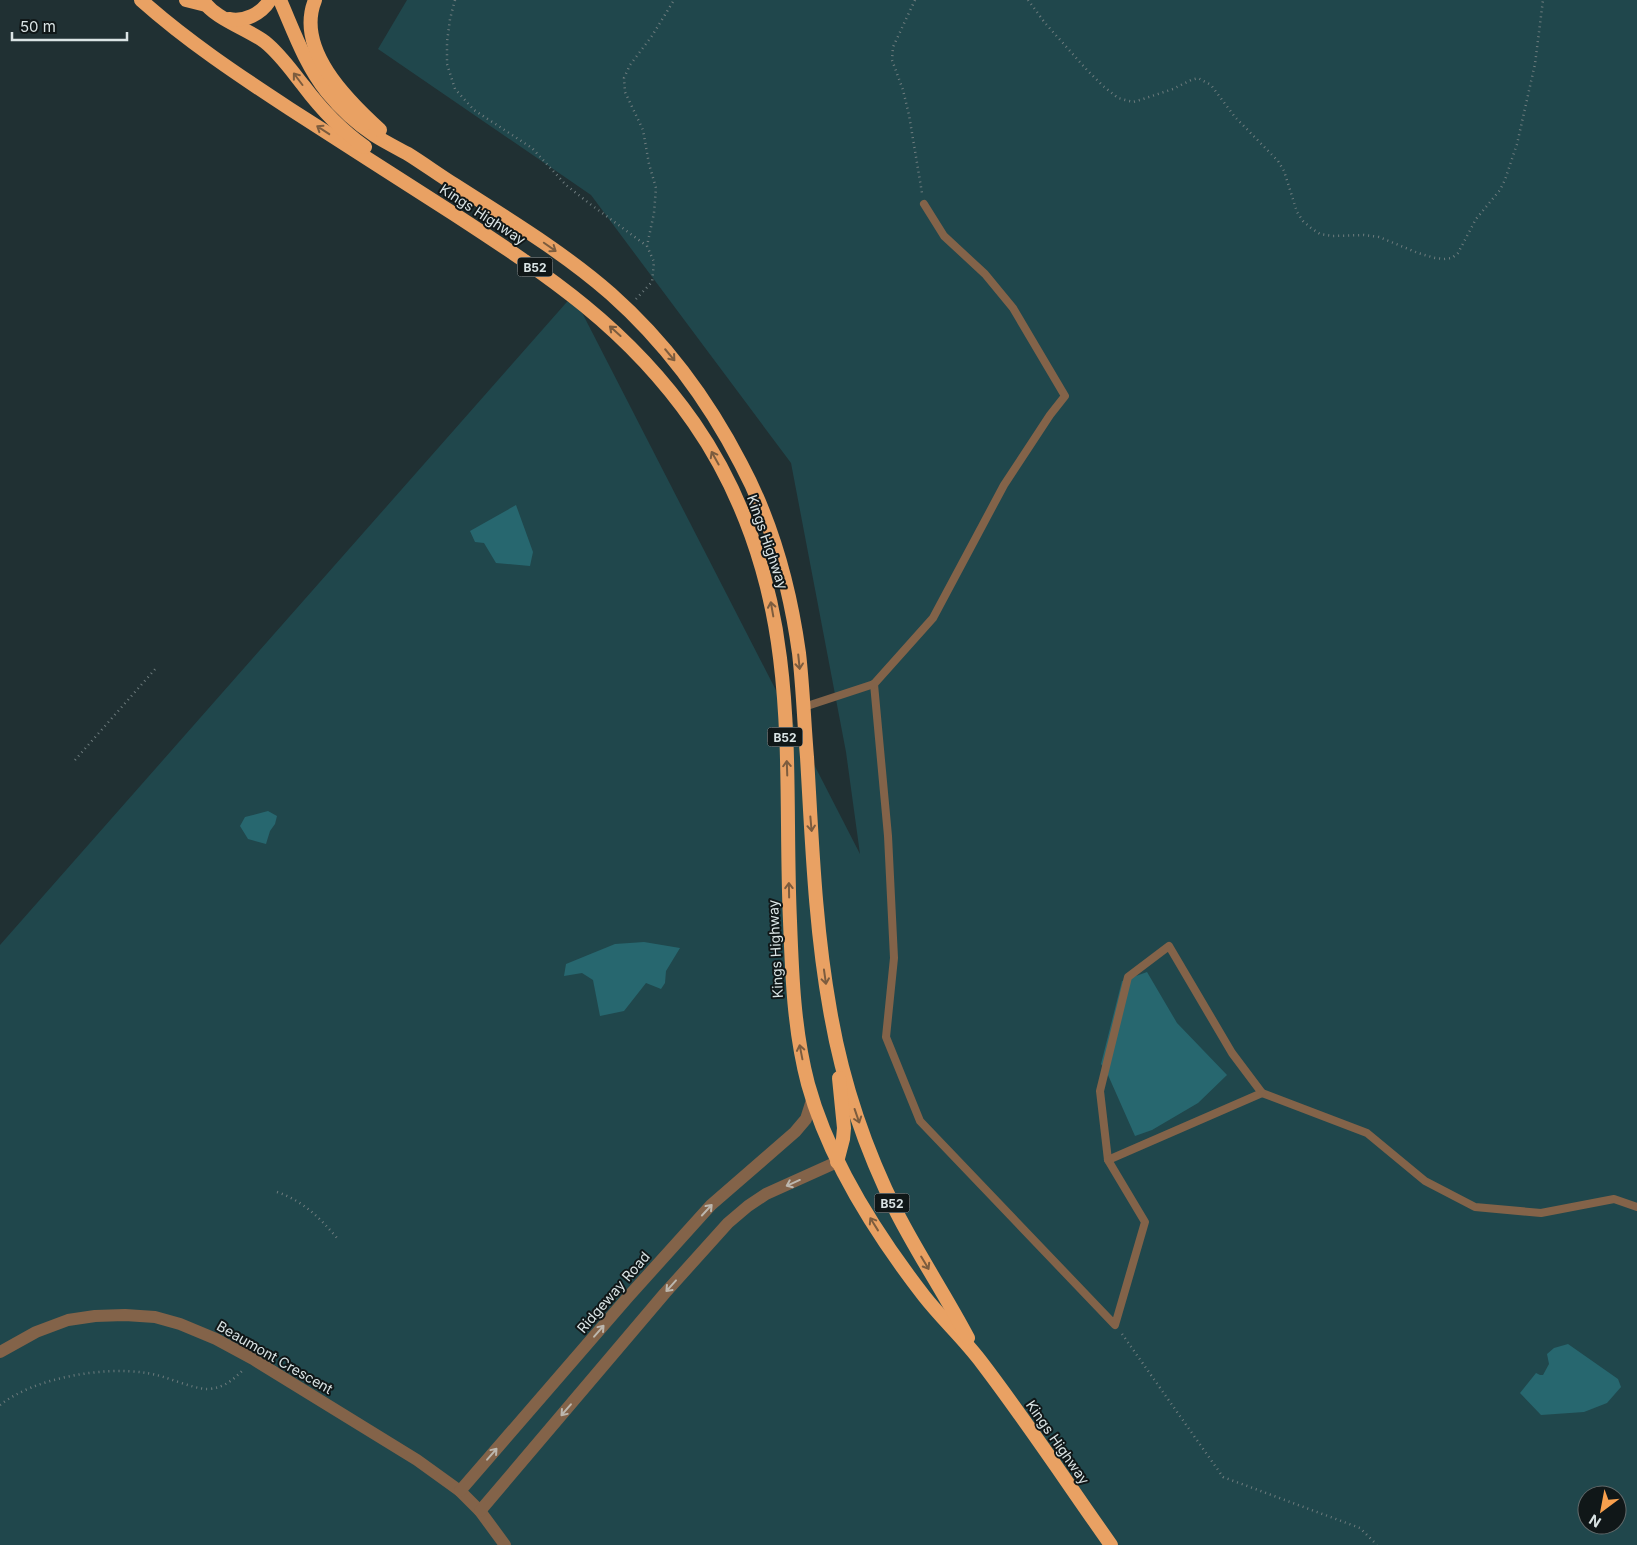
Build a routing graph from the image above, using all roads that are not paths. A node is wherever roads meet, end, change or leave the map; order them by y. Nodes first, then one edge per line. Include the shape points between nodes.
1 (141, 0) edge
2 (186, 0) edge
3 (270, 0) edge
4 (280, 0) edge
5 (315, 0) edge
6 (204, 3) edge
7 (226, 19) junction
8 (406, 153) junction
9 (924, 204) road end
10 (497, 242) junction
11 (874, 684) junction
12 (804, 707) junction
13 (834, 1035) junction
14 (1262, 1093) junction
15 (812, 1100) junction
16 (1108, 1160) junction
17 (837, 1162) junction
18 (1637, 1207) edge
19 (0, 1352) edge
20 (979, 1359) junction
21 (460, 1491) junction
22 (480, 1511) junction
23 (505, 1545) edge
24 (1111, 1545) edge

10 -> 1 highway, Kings Highway / B52 via 233,71 182,35
2 - 6 highway, B52
3 - 7 highway via 253,16 240,20
4 - 8 highway, Kings Highway / B52 via 303,55 328,93 364,128
5 - 8 highway via 310,18 312,36 328,72 347,98
6 - 7 highway, B52
10 -> 7 highway, B52 via 450,204 352,137 326,114 274,50
8 -> 12 highway, Kings Highway / B52 via 546,244 589,276 626,308 670,354 702,397 732,445 756,494 775,546 789,598
9 - 11 lane via 944,236 985,274 1013,308 1065,396 1004,485 933,618
15 -> 10 highway, Kings Highway / B52 via 799,1044 793,986 786,740 780,657 770,599 753,540 711,450 693,421 652,369 592,310
11 - 12 lane
11 - 16 lane via 888,836 894,958 886,1037 920,1121 1115,1325 1145,1222
12 -> 13 highway, Kings Highway / B52 via 820,937
13 - 17 highway via 844,1128
13 -> 20 highway, Kings Highway / B52 via 856,1115 886,1191
14 - 16 lane
14 - 16 lane via 1232,1053 1169,946 1128,977 1100,1091
14 - 18 lane via 1368,1133 1425,1181 1475,1208 1541,1213 1614,1199
15 - 17 highway, Kings Highway / B52
21 -> 15 street, Ridgeway Road via 711,1205 795,1132 806,1119
20 -> 17 highway, Kings Highway / B52 via 916,1284 874,1224
17 -> 22 street via 766,1194 728,1223 665,1292
19 - 21 street, Beaumont Crescent via 36,1332 68,1320 125,1315 155,1317 180,1324 253,1359 375,1433
20 - 24 highway, Kings Highway / B52
21 - 22 street
22 - 23 street

